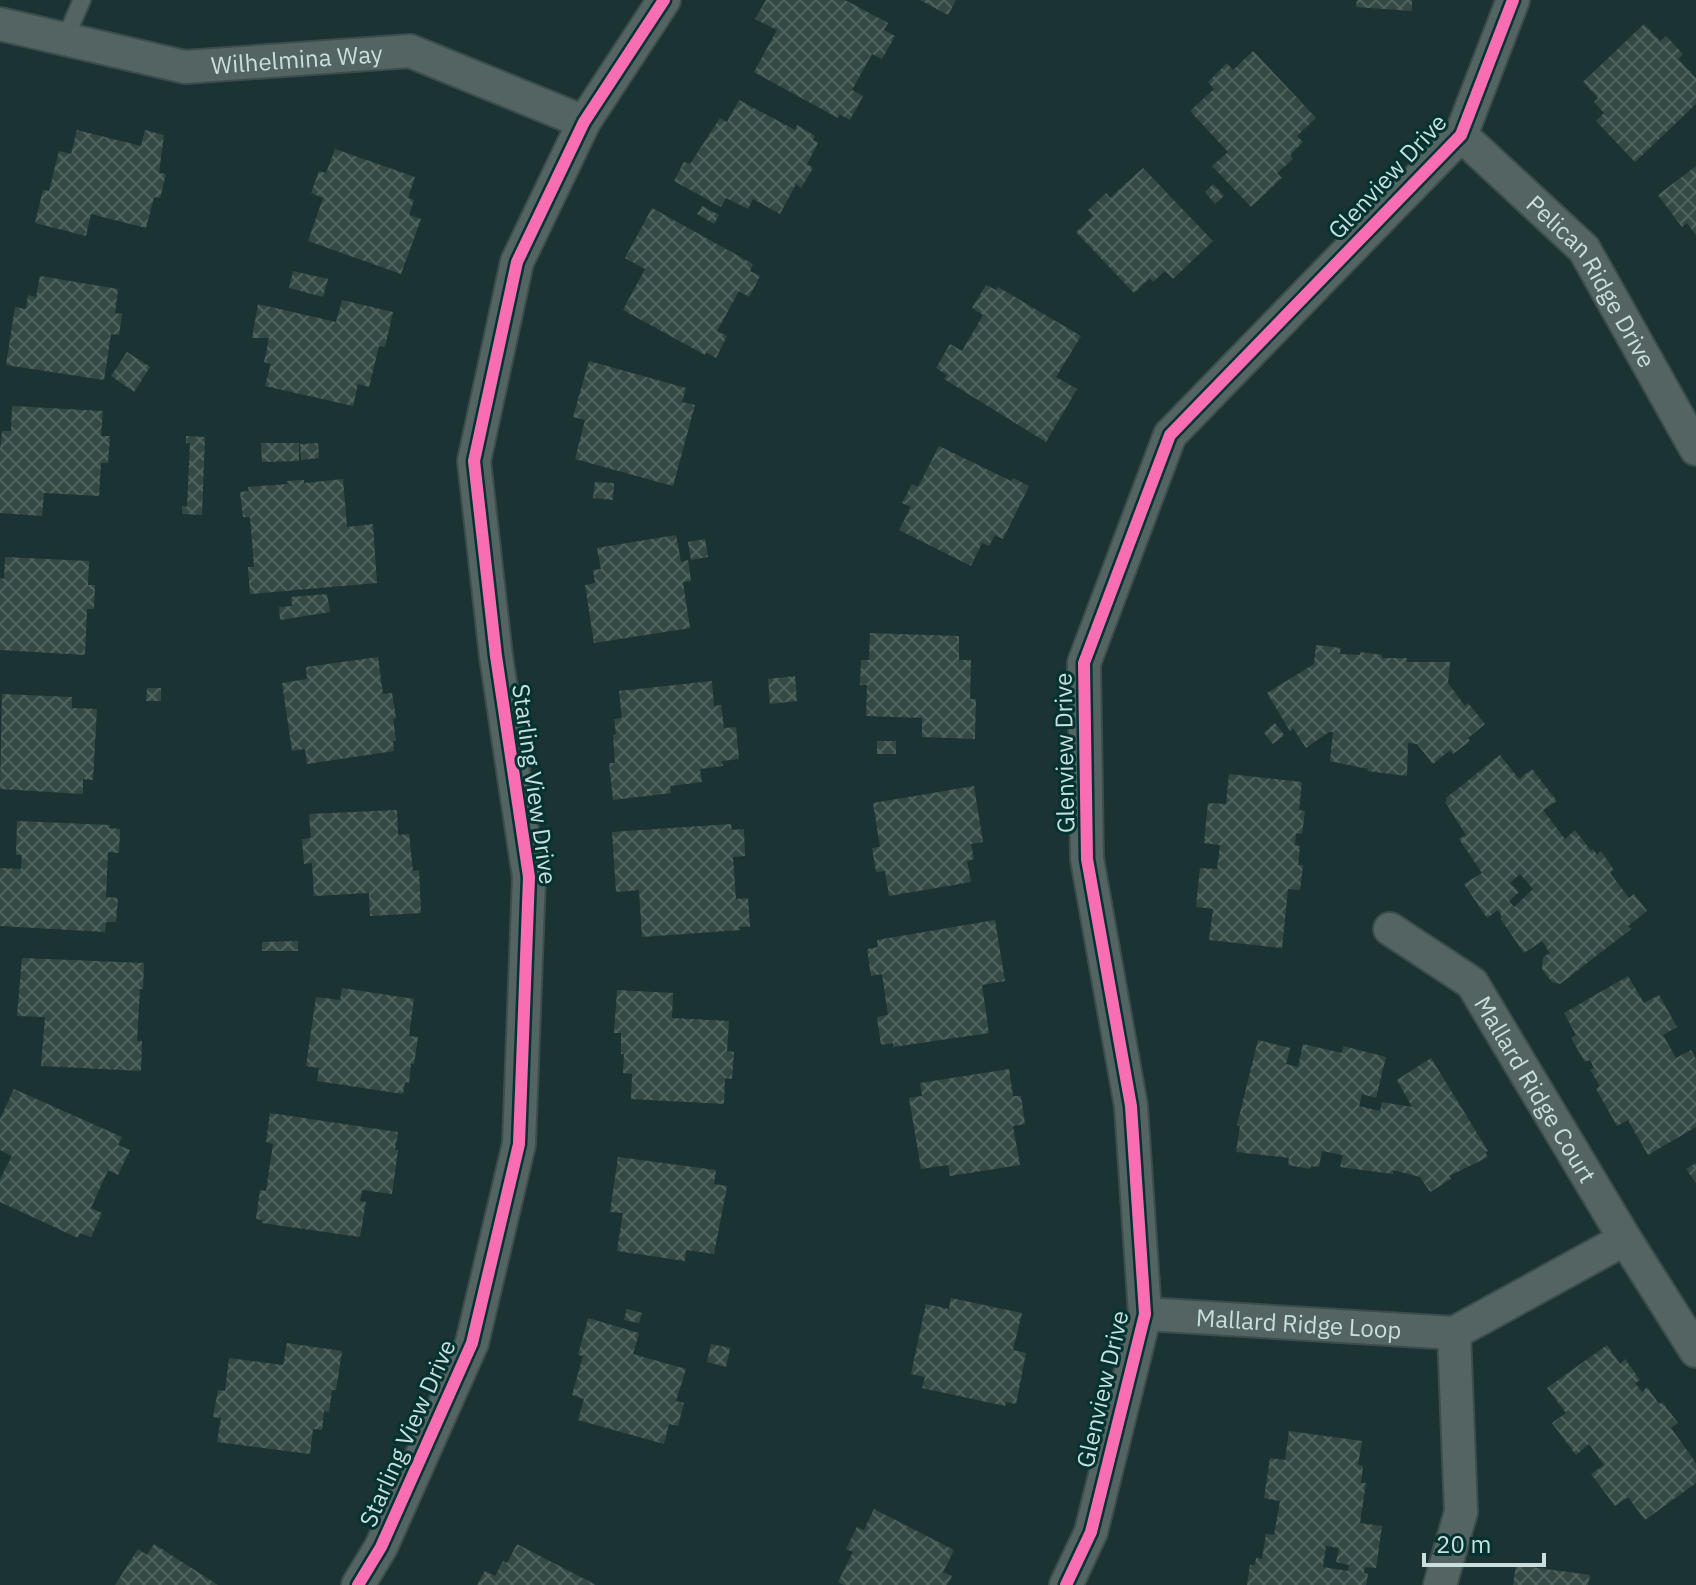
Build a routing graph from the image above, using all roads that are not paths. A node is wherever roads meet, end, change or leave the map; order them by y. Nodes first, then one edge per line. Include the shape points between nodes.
1 (82, 0) edge
2 (664, 0) edge
3 (1513, 0) edge
4 (3, 34) edge
5 (64, 41) junction
6 (584, 122) junction
7 (1461, 135) junction
8 (1696, 449) edge
9 (1390, 929) dead end
10 (1625, 1239) junction
11 (1145, 1314) junction
12 (1454, 1333) junction
13 (1696, 1351) edge
14 (358, 1585) edge
15 (1066, 1585) edge
16 (1440, 1585) edge

1 - 5 lane
2 - 6 street, Starling View Drive
3 - 7 street, Glenview Drive
4 - 5 street, Wilhelmina Way
5 - 6 street, Wilhelmina Way via 185,67 410,51
6 - 14 street, Starling View Drive via 517,262 474,461 529,877 519,1144 472,1343 381,1547
7 - 8 street, Pelican Ridge Drive via 1584,249
7 - 11 street, Glenview Drive via 1170,435 1084,663 1087,859 1131,1106
9 - 10 street, Mallard Ridge Court via 1472,983
10 - 12 street
10 - 13 street
11 - 12 street, Mallard Ridge Loop
11 - 15 street, Glenview Drive via 1091,1532
12 - 16 street via 1461,1512

